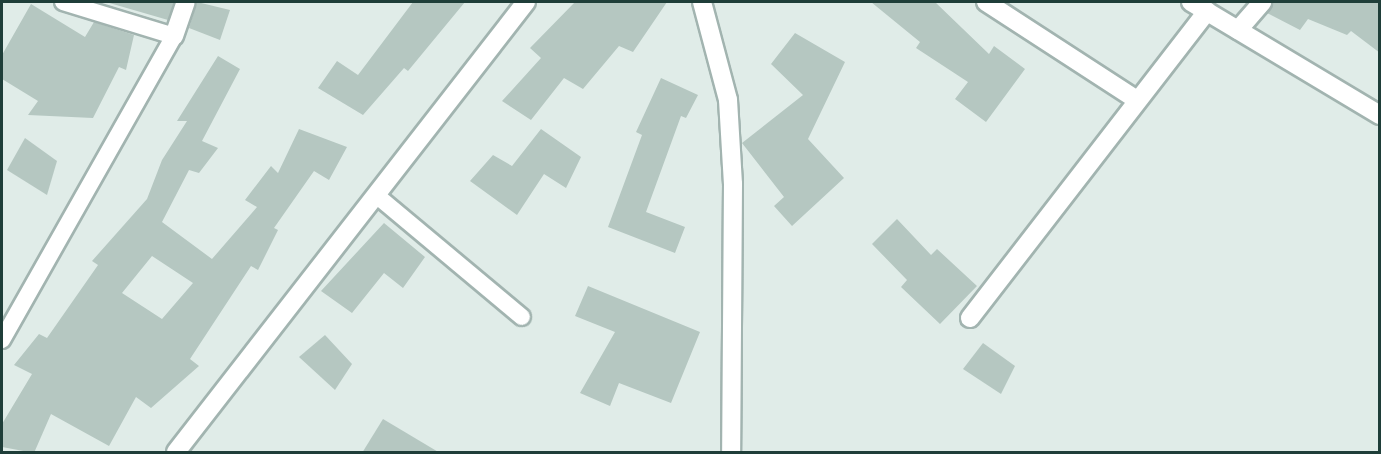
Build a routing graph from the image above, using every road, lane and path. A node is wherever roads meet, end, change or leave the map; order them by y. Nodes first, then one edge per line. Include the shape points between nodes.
1 (63, 2) edge
2 (186, 2) edge
3 (526, 2) edge
4 (702, 2) edge
5 (986, 2) edge
6 (1191, 2) edge
7 (1262, 2) edge
8 (1207, 11) junction
9 (1238, 30) junction
10 (174, 36) junction
11 (1137, 100) junction
12 (1380, 115) edge
13 (376, 195) junction
14 (522, 317) dead end
15 (970, 318) dead end
16 (2, 340) edge
17 (176, 453) edge
18 (731, 453) edge

1 - 10 lane
2 - 10 street
3 - 13 street
4 - 18 street via 728,110
5 - 11 street
6 - 8 street
7 - 9 street
8 - 9 street
8 - 11 street
9 - 12 street
10 - 16 lane
11 - 15 street
13 - 14 lane
13 - 17 street

